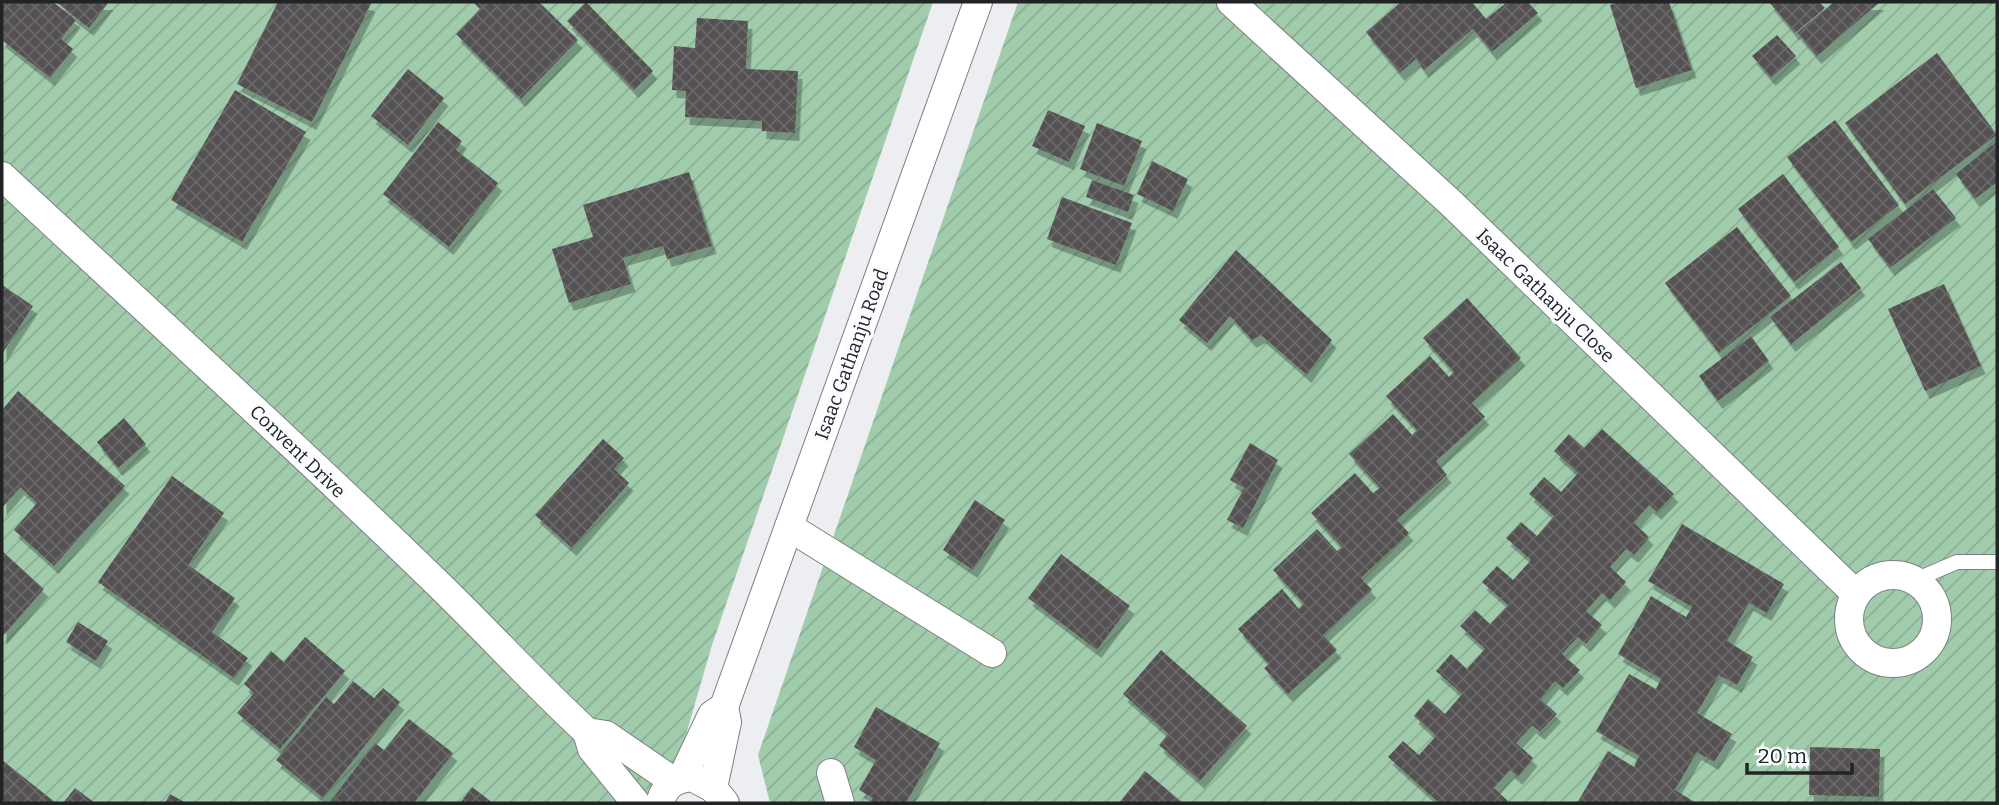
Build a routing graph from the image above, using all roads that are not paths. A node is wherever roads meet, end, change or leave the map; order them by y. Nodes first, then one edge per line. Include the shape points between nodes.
1 (978, 2) edge
2 (1231, 2) edge
3 (2, 176) edge
4 (789, 527) junction
5 (1997, 562) edge
6 (1915, 580) junction
7 (1856, 594) junction
8 (992, 653) dead end
9 (724, 707) junction
10 (587, 732) junction
11 (831, 773) dead end
12 (672, 787) edge
13 (719, 796) edge
14 (636, 803) edge
15 (841, 803) edge

1 - 4 street, Isaac Gathanju Road
2 - 7 street, Isaac Gathanju Close via 1452,204
3 - 10 street, Convent Drive via 223,379
4 - 8 street
4 - 9 street, Isaac Gathanju Road
5 - 6 lane via 1957,562
6 - 7 street via 1894,575 1873,579
6 - 7 street via 1931,596 1938,617 1934,639 1919,656 1898,664 1880,662 1864,653 1853,639 1849,620
9 - 12 street via 712,715
9 - 13 street via 727,722
10 - 12 street via 606,735
10 - 14 street via 592,750
11 - 15 street
12 - 13 street via 692,777

